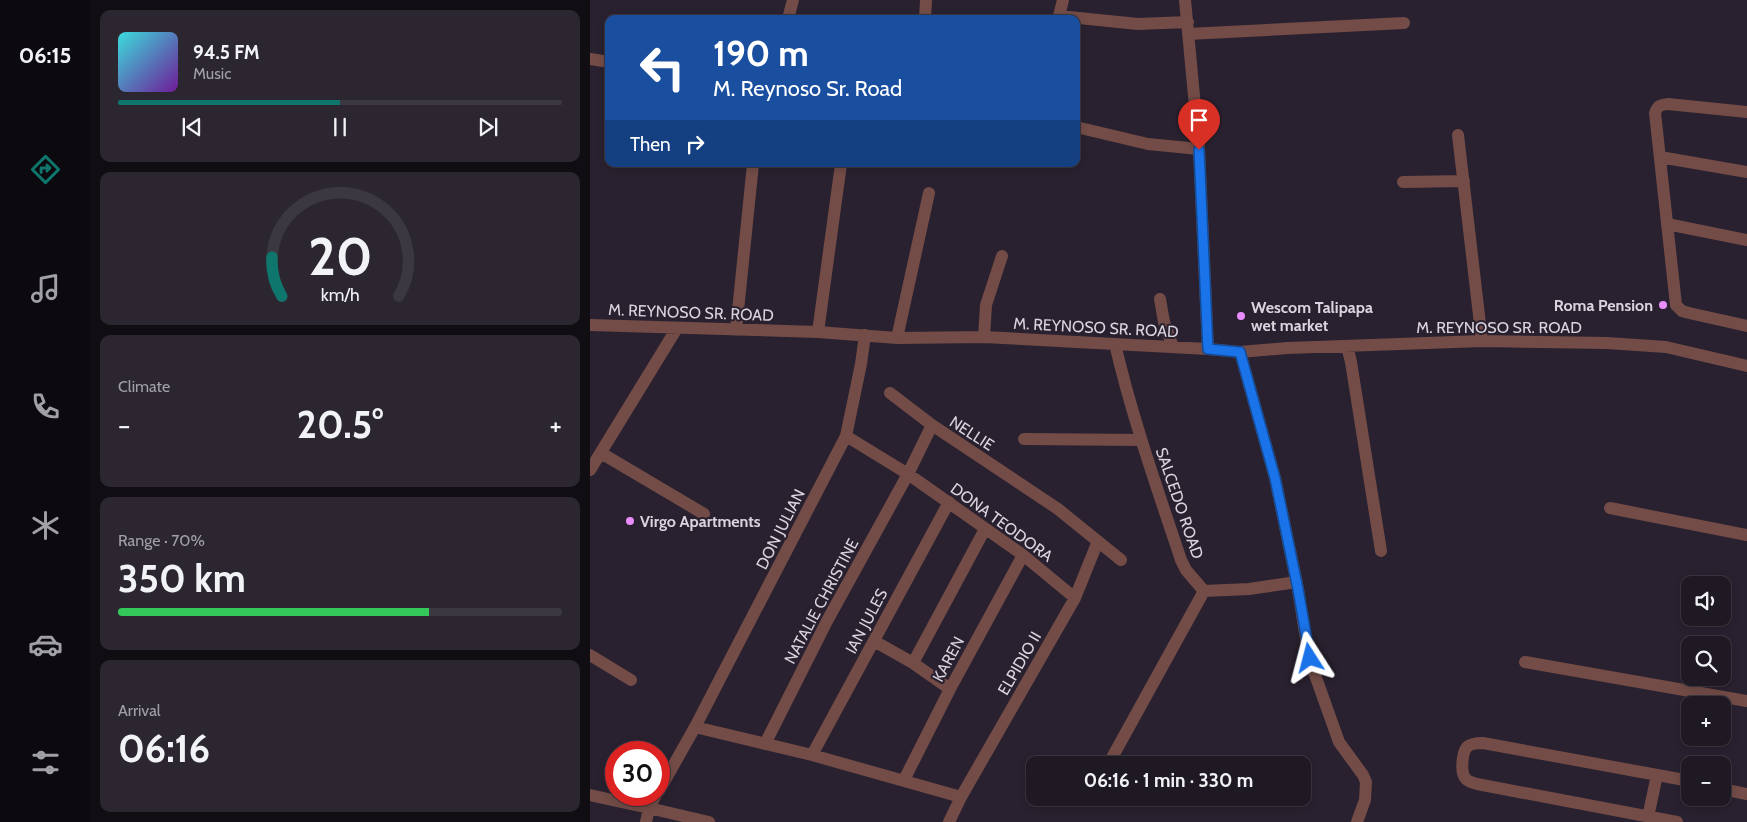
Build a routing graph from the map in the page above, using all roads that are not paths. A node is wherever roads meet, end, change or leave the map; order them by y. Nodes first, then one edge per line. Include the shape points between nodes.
1 (793, 0) edge
2 (926, 0) edge
3 (1063, 0) edge
4 (1185, 0) edge
5 (789, 15) edge
6 (925, 15) edge
7 (1059, 15) edge
8 (1080, 19) edge
9 (1404, 23) dead end
10 (1188, 28) junction
11 (590, 58) edge
12 (605, 61) edge
13 (1747, 112) edge
14 (1080, 128) edge
15 (1458, 135) dead end
16 (1199, 150) junction
17 (1660, 157) junction
18 (753, 167) edge
19 (841, 167) edge
20 (1747, 172) edge
21 (1464, 181) junction
22 (1402, 182) dead end
23 (929, 193) dead end
24 (1667, 224) junction
25 (1747, 240) edge
26 (1002, 256) dead end
27 (1160, 299) dead end
28 (590, 325) edge
29 (1747, 326) edge
30 (677, 328) junction
31 (736, 330) junction
32 (818, 332) junction
33 (865, 335) junction
34 (984, 337) junction
35 (897, 338) junction
36 (1482, 341) junction
37 (1115, 344) junction
38 (1347, 346) junction
39 (1173, 347) junction
40 (1208, 349) junction
41 (1240, 352) junction
42 (1747, 366) edge
43 (890, 393) dead end
44 (932, 425) junction
45 (846, 436) junction
46 (1024, 439) dead end
47 (1141, 440) junction
48 (600, 453) junction
49 (590, 470) edge
50 (908, 474) junction
51 (949, 502) junction
52 (1610, 508) dead end
53 (704, 514) dead end
54 (985, 529) junction
55 (1747, 535) edge
56 (1098, 541) junction
57 (1381, 551) dead end
58 (1023, 555) junction
59 (1121, 560) dead end
60 (1297, 582) junction
61 (1204, 591) junction
62 (1075, 598) junction
63 (874, 641) junction
64 (590, 655) edge
65 (1525, 662) dead end
66 (913, 664) junction
67 (632, 680) dead end
68 (950, 689) junction
69 (1747, 701) edge
70 (695, 727) junction
71 (765, 744) junction
72 (812, 755) junction
73 (1113, 756) edge
74 (670, 771) edge
75 (1656, 775) junction
76 (1681, 779) edge
77 (904, 780) junction
78 (1731, 791) edge
79 (1747, 794) edge
80 (590, 795) edge
81 (961, 797) junction
82 (649, 808) junction
83 (1648, 817) junction
84 (646, 822) edge
85 (709, 822) edge
86 (949, 822) edge
87 (1357, 822) edge
88 (1677, 822) edge

1 - 5 street
2 - 6 street
3 - 7 street
4 - 10 street
8 - 10 street
9 - 10 street
10 - 16 street
11 - 12 street
13 - 17 street via 1660,105 1654,112
14 - 16 street via 1148,144
15 - 21 street
16 - 40 street
17 - 20 street
17 - 24 street
18 - 31 street
19 - 32 street
21 - 22 street
21 - 36 street
23 - 35 street
24 - 25 street
24 - 29 street via 1678,309
26 - 34 street via 986,305
27 - 39 street
28 - 30 street, M. REYNOSO SR. ROAD
30 - 31 street, M. REYNOSO SR. ROAD
30 - 48 street
31 - 32 street, M. REYNOSO SR. ROAD
32 - 33 street, M. REYNOSO SR. ROAD
33 - 35 street, M. REYNOSO SR. ROAD
33 - 45 street, DON JULIAN
34 - 35 street, M. REYNOSO SR. ROAD
34 - 37 street, M. REYNOSO SR. ROAD
36 - 38 street, M. REYNOSO SR. ROAD
36 - 42 street, M. REYNOSO SR. ROAD via 1641,344
37 - 39 street, M. REYNOSO SR. ROAD
37 - 47 street, SALCEDO ROAD
38 - 41 street, M. REYNOSO SR. ROAD
38 - 57 street
39 - 40 street, M. REYNOSO SR. ROAD
40 - 41 street, M. REYNOSO SR. ROAD
41 - 60 street via 1275,478
43 - 44 street
44 - 50 street, NELLIE
44 - 56 street, NELLIE via 1058,509
45 - 50 street
45 - 70 street, DON JULIAN
46 - 47 street
47 - 61 street, SALCEDO ROAD via 1181,560
48 - 49 street
48 - 53 street
50 - 51 street, DONA TEODORA
50 - 71 street, NATALIE CHRISTINE via 827,621
51 - 54 street, DONA TEODORA
51 - 63 street, IAN JULES
52 - 55 street
54 - 58 street, DONA TEODORA
54 - 66 street
56 - 59 street, NELLIE
56 - 62 street, ELPIDIO II
58 - 62 street, DONA TEODORA
58 - 68 street, KAREN
60 - 61 street
60 - 87 street via 1310,658 1331,723 1339,742 1366,782 1365,800
61 - 73 street
62 - 81 street, ELPIDIO II
63 - 66 street
63 - 72 street, IAN JULES
64 - 67 street
65 - 69 street
66 - 68 street
68 - 77 street, KAREN
70 - 71 street
70 - 74 street, DON JULIAN
71 - 72 street
72 - 77 street
75 - 76 street
75 - 83 street
75 - 83 street via 1483,743 1471,744 1465,753 1464,776 1477,784
77 - 81 street
78 - 79 street
80 - 82 street
81 - 86 street, ELPIDIO II
82 - 84 street
82 - 85 street
83 - 88 street

